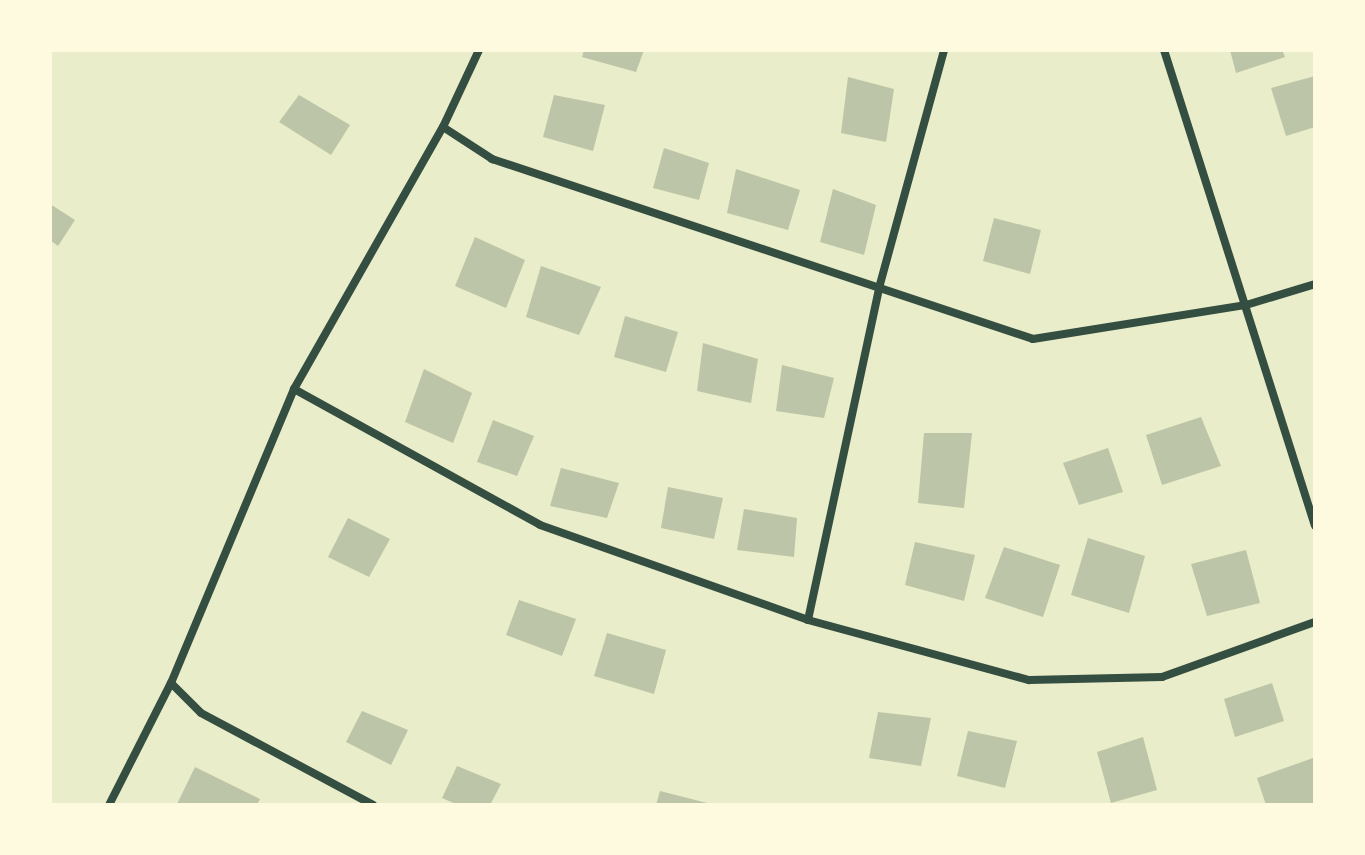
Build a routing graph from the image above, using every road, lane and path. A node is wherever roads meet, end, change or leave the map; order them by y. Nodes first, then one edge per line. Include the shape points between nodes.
1 (479, 50) edge
2 (944, 50) edge
3 (1164, 50) edge
4 (443, 127) junction
5 (1315, 284) edge
6 (879, 288) junction
7 (1246, 305) junction
8 (294, 389) junction
9 (1315, 526) edge
10 (808, 620) junction
11 (1315, 622) edge
12 (171, 683) junction
13 (109, 805) edge
14 (373, 805) edge

1 - 4 street
2 - 6 street
3 - 7 street
4 - 6 street via 492,159
4 - 8 street
5 - 7 street
6 - 7 street via 1033,339
6 - 10 street
7 - 9 street
8 - 10 street via 540,525
8 - 12 street
10 - 11 street via 1029,680 1162,677
12 - 13 street
12 - 14 street via 201,713

